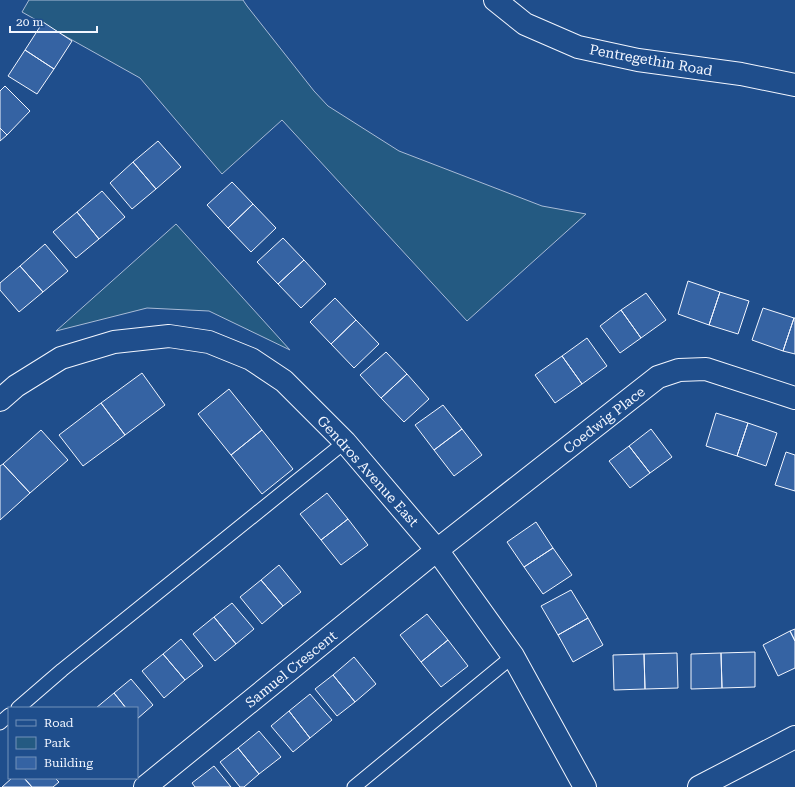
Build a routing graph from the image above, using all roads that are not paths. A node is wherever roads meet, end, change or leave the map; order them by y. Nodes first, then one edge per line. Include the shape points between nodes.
1 (495, 0) edge
2 (795, 85) edge
3 (795, 398) edge
4 (0, 400) edge
5 (345, 442) junction
6 (437, 550) junction
7 (513, 656) junction
8 (19, 707) edge
9 (8, 716) edge
10 (0, 723) edge
11 (795, 737) edge
12 (145, 787) edge
13 (354, 787) edge
14 (585, 787) edge
15 (698, 787) edge

1 - 2 street, Pentregethin Road via 525,24 578,47 638,60 741,74
3 - 6 street, Coedwig Place via 706,369 680,370 658,377
4 - 5 street, Gendros Avenue East via 16,386 61,358 114,342 169,336 209,342 251,359 284,381
5 - 6 street, Gendros Avenue East
5 - 8 lane
6 - 7 street, Gendros Avenue East
6 - 12 street, Samuel Crescent
7 - 13 lane
7 - 14 street, Gendros Avenue East
9 - 10 lane
11 - 15 street

